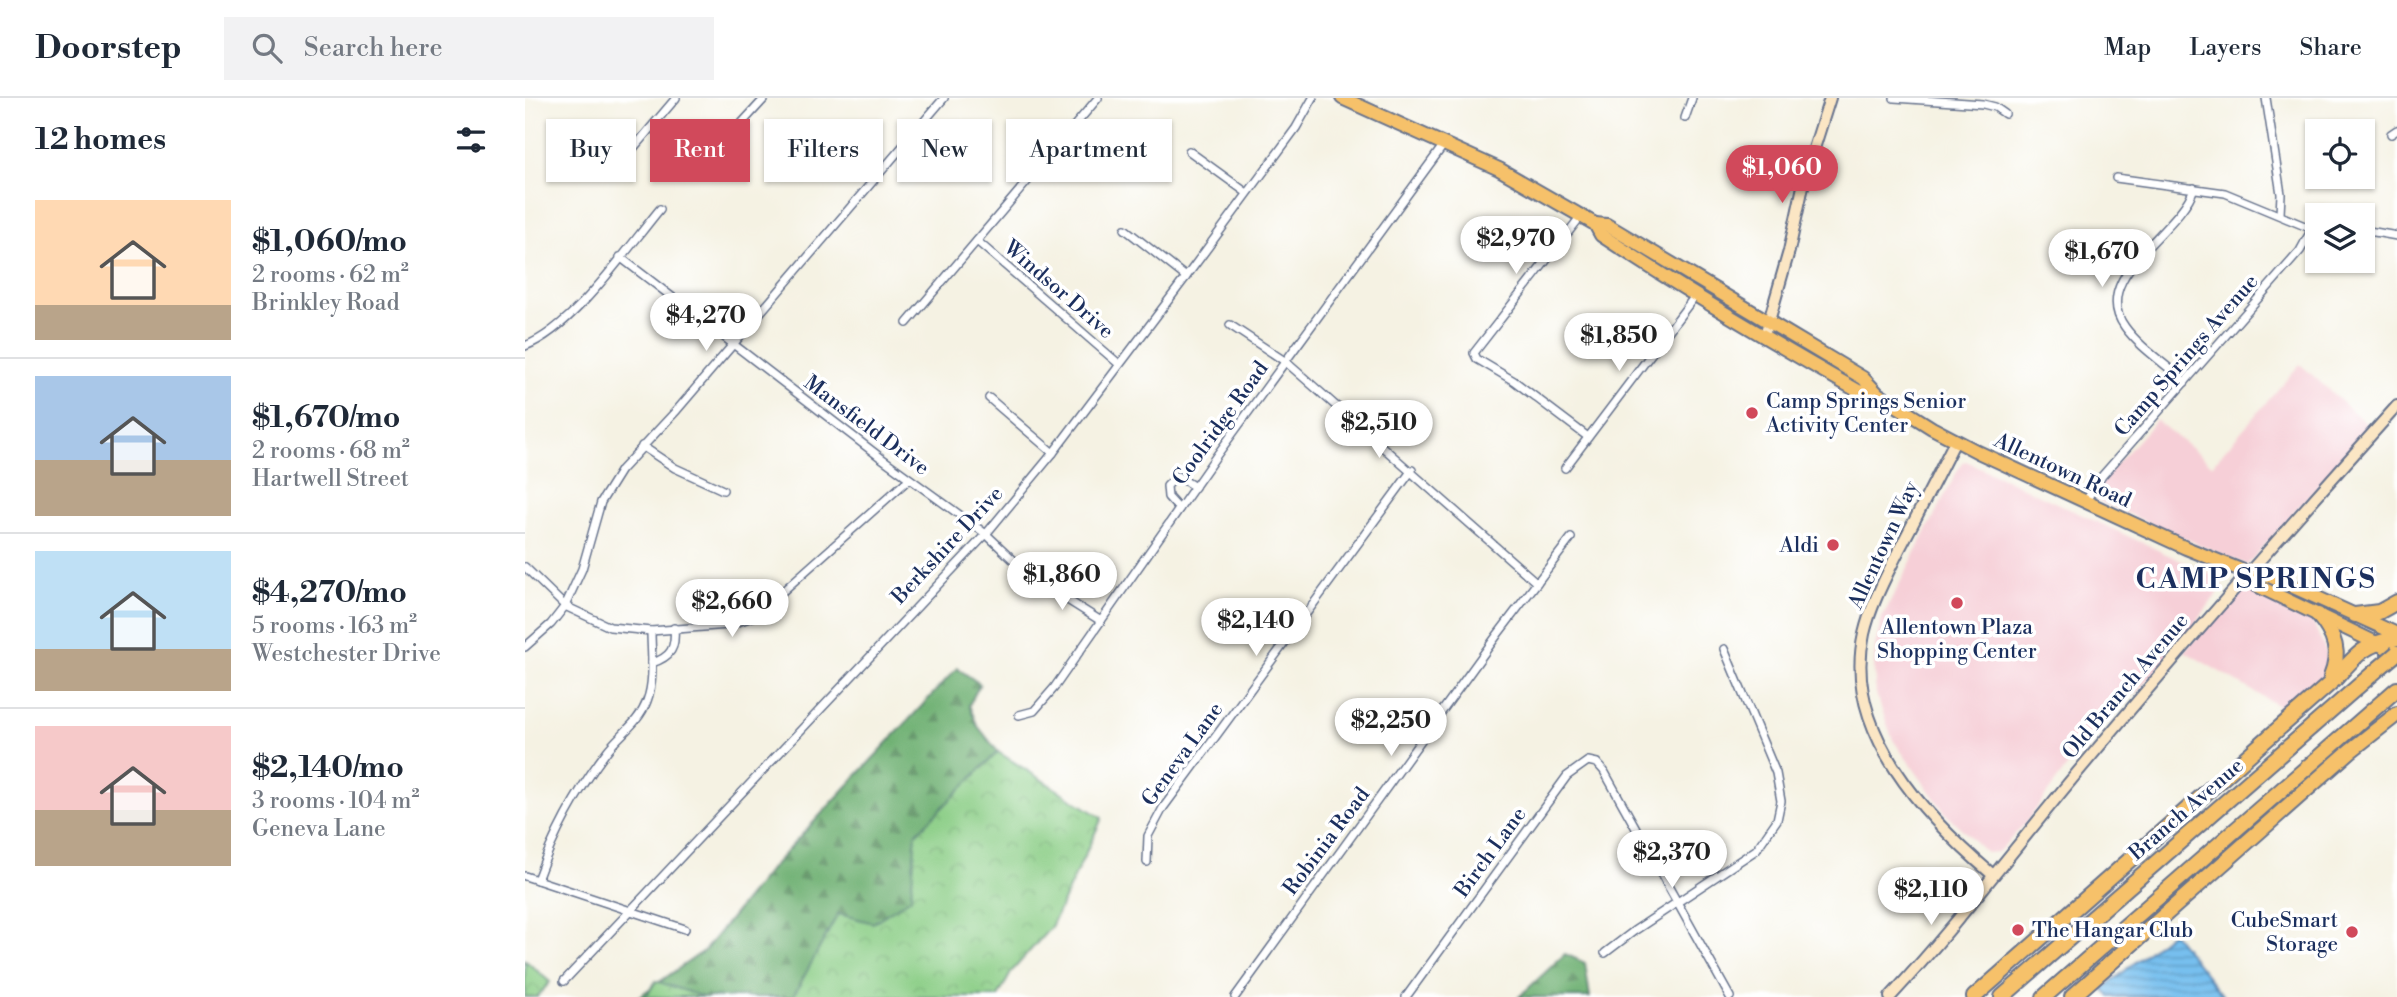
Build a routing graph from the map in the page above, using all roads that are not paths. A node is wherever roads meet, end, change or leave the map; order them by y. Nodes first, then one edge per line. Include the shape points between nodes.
1 (676, 98) edge
2 (765, 98) edge
3 (944, 98) edge
4 (1098, 98) edge
5 (1313, 98) edge
6 (1342, 98) edge
7 (1692, 98) edge
8 (1829, 98) edge
9 (1893, 98) edge
10 (2266, 98) edge
11 (2004, 114) dead end
12 (1685, 118) dead end
13 (747, 119) edge
14 (1445, 143) junction
15 (636, 144) edge
16 (1189, 151) dead end
17 (2116, 178) dead end
18 (2194, 188) junction
19 (1247, 193) junction
20 (660, 209) dead end
21 (2280, 214) junction
22 (1581, 216) junction
23 (1595, 224) junction
24 (2305, 224) edge
25 (1125, 229) dead end
26 (2375, 232) edge
27 (2397, 236) edge
28 (977, 241) junction
29 (2305, 243) edge
30 (620, 257) junction
31 (1186, 276) junction
32 (1695, 296) junction
33 (907, 323) dead end
34 (1769, 323) junction
35 (1230, 326) dead end
36 (1763, 337) junction
37 (732, 343) junction
38 (525, 346) edge
39 (1286, 362) junction
40 (1119, 364) junction
41 (2185, 382) junction
42 (1871, 389) junction
43 (989, 398) dead end
44 (2397, 405) edge
45 (1588, 438) junction
46 (1955, 441) junction
47 (642, 446) junction
48 (1053, 453) junction
49 (1565, 468) dead end
50 (1412, 470) junction
51 (909, 479) junction
52 (1195, 487) junction
53 (723, 490) dead end
54 (2085, 503) junction
55 (1179, 509) junction
56 (986, 534) junction
57 (1571, 538) dead end
58 (525, 567) edge
59 (1024, 570) dead end
60 (2246, 572) junction
61 (1039, 582) dead end
62 (1537, 583) junction
63 (2397, 603) edge
64 (565, 606) junction
65 (2318, 615) junction
66 (2355, 615) junction
67 (1101, 621) junction
68 (674, 628) junction
69 (651, 631) junction
70 (2397, 636) edge
71 (2374, 642) junction
72 (525, 648) edge
73 (1724, 649) dead end
74 (2397, 653) edge
75 (652, 663) junction
76 (2328, 685) junction
77 (2397, 689) edge
78 (2397, 714) edge
79 (1019, 715) dead end
80 (2397, 722) edge
81 (2332, 767) junction
82 (1147, 862) dead end
83 (1993, 875) junction
84 (525, 876) edge
85 (537, 880) junction
86 (1678, 903) junction
87 (631, 912) junction
88 (685, 929) dead end
89 (1605, 954) dead end
90 (564, 981) dead end
91 (1235, 997) edge
92 (1406, 997) edge
93 (1730, 997) edge
94 (1890, 997) edge
95 (1974, 997) edge
96 (2002, 997) edge
97 (2044, 997) edge
98 (2072, 997) edge

1 - 15 street
2 - 13 street
3 - 37 street
4 - 28 street
5 - 19 street, Berkshire Drive
6 - 14 main road, Allentown Road
7 - 12 street
8 - 34 main road
9 - 11 street via 1983,104
10 - 21 street
14 - 22 main road, Allentown Road
14 - 39 street, Coolridge Road
16 - 19 street
17 - 18 street
18 - 21 street via 2238,197
18 - 41 street via 2187,205 2123,277 2116,293 2126,329
19 - 31 street, Berkshire Drive
20 - 30 street
21 - 24 street
22 - 23 main road, Allentown Road
22 - 45 street via 1474,353
23 - 32 main road, Allentown Road via 1601,235
23 - 34 main road, Allentown Road via 1607,225
25 - 31 street
26 - 27 street
28 - 33 street
28 - 40 street, Windsor Drive
29 - 41 street, Camp Springs Avenue
30 - 37 street, Mansfield Drive
30 - 38 street via 555,328
31 - 40 street, Berkshire Drive
32 - 36 main road, Allentown Road
32 - 45 street
34 - 36 main road
34 - 42 main road, Allentown Road via 1863,378
35 - 39 street
36 - 42 main road, Allentown Road via 1860,392
37 - 47 street
37 - 51 street, Mansfield Drive
39 - 50 street
39 - 52 street, Coolridge Road
40 - 48 street, Berkshire Drive
41 - 54 street, Camp Springs Avenue via 2102,476
42 - 46 main road, Allentown Road
43 - 48 street
44 - 60 main road, Old Branch Avenue
45 - 49 street
46 - 54 main road, Allentown Road
46 - 83 main road, Allentown Way via 1873,605 1864,635 1860,677 1870,722 1885,752 1940,828
47 - 53 street via 675,468
47 - 64 street via 601,502 582,569
48 - 56 street, Berkshire Drive
50 - 62 street
50 - 82 street, Geneva Lane via 1163,808 1148,836
51 - 56 street, Mansfield Drive
51 - 68 street via 755,616 729,625
52 - 55 street, Coolridge Road
52 - 55 street via 1177,476 1167,486 1168,497
54 - 60 main road, Allentown Road
55 - 67 street, Coolridge Road
56 - 59 street, Mansfield Drive
56 - 87 street, Berkshire Drive
57 - 62 street, Robinia Road
58 - 64 street
60 - 65 main road, Allentown Road via 2256,585
60 - 66 main road, Allentown Road via 2265,574
60 - 83 main road, Old Branch Avenue
61 - 67 street
62 - 91 street, Robinia Road
63 - 66 highway via 2379,612
64 - 69 street via 610,627
64 - 72 street
65 - 71 main road, Allentown Road
65 - 76 highway via 2329,627 2337,652
66 - 70 main road, Allentown Road
67 - 79 street, Coolridge Road via 1038,708
68 - 69 street
68 - 75 street via 672,652
69 - 75 street
70 - 71 highway
71 - 74 main road, Allentown Road
71 - 76 highway
73 - 86 street via 1780,787 1781,810 1756,850
74 - 96 highway, Branch Avenue, bridge
75 - 85 street via 644,709 581,788 556,832
76 - 95 highway
77 - 97 highway
78 - 81 highway
80 - 81 highway
81 - 98 highway
83 - 94 main road, Old Branch Avenue
84 - 85 street
85 - 87 street
86 - 89 street
86 - 92 street, Birch Lane via 1601,766 1581,764 1567,776
86 - 93 street
87 - 88 street
87 - 90 street, Berkshire Drive

